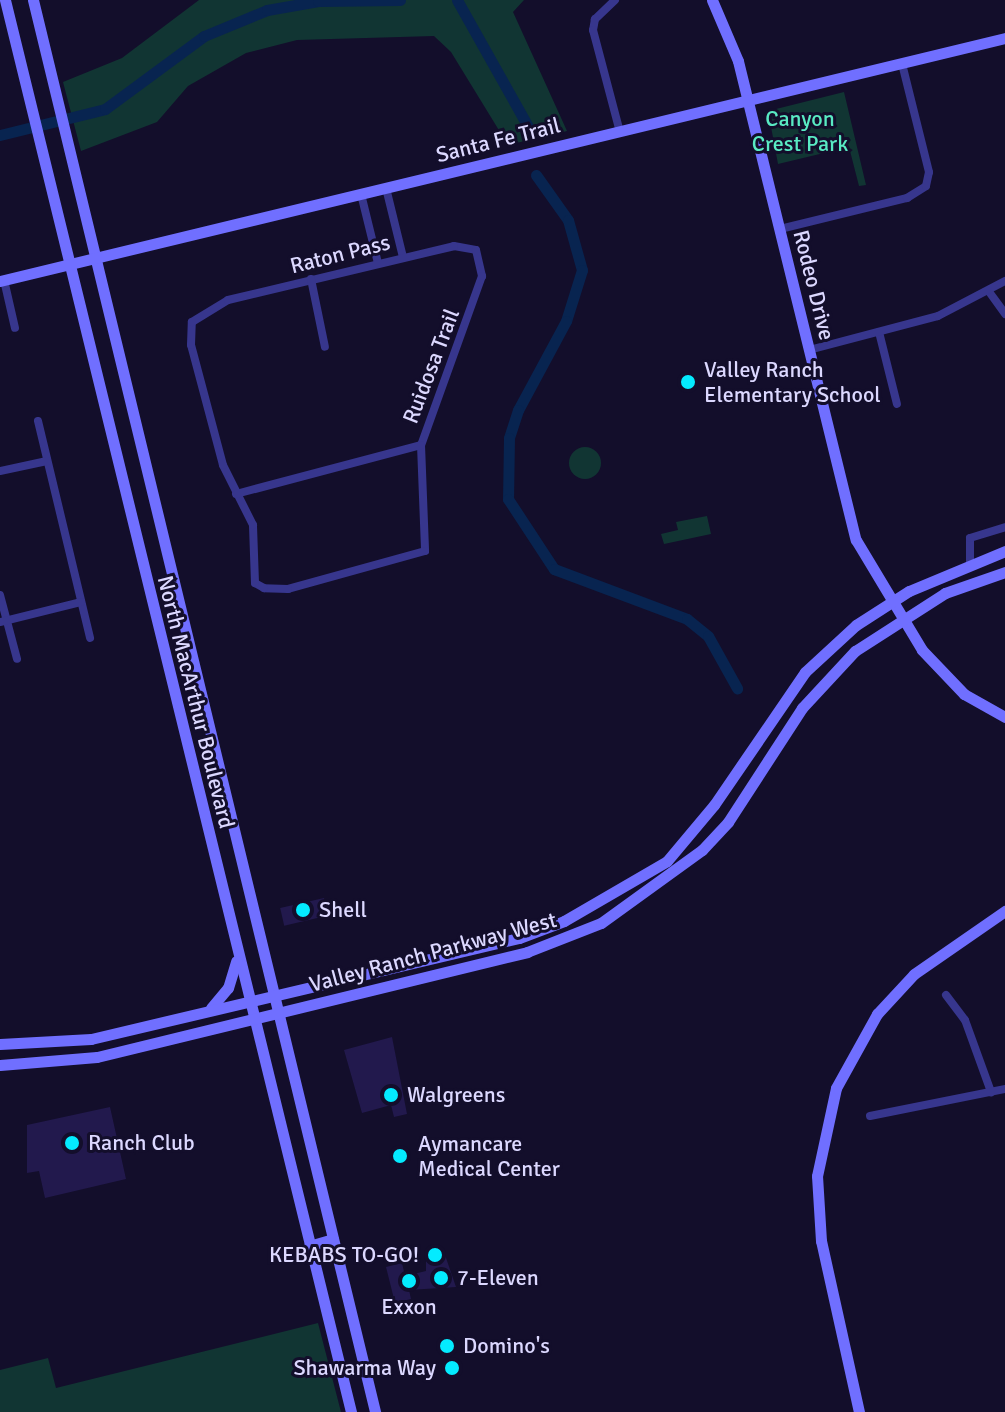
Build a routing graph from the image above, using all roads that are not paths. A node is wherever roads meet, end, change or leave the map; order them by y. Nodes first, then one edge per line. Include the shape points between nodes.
1 (6, 0) edge
2 (33, 0) edge
3 (615, 0) edge
4 (712, 0) edge
5 (1005, 38) edge
6 (902, 64) junction
7 (749, 101) junction
8 (620, 132) junction
9 (386, 188) junction
10 (361, 194) junction
11 (780, 229) junction
12 (403, 257) junction
13 (95, 259) junction
14 (378, 263) junction
15 (71, 264) junction
16 (482, 276) joint
17 (311, 279) junction
18 (2, 281) edge
19 (1005, 281) edge
20 (990, 293) junction
21 (1005, 314) edge
22 (15, 328) dead end
23 (879, 332) junction
24 (325, 347) dead end
25 (809, 350) junction
26 (897, 404) dead end
27 (38, 421) dead end
28 (421, 445) junction
29 (47, 461) junction
30 (0, 471) edge
31 (236, 494) junction
32 (1005, 527) edge
33 (1005, 551) edge
34 (970, 563) junction
35 (1005, 572) edge
36 (0, 595) edge
37 (81, 602) junction
38 (891, 602) junction
39 (901, 617) junction
40 (3, 622) edge
41 (90, 638) dead end
42 (17, 659) dead end
43 (1005, 717) edge
44 (663, 864) junction
45 (650, 873) junction
46 (673, 876) junction
47 (661, 885) junction
48 (1005, 911) edge
49 (491, 945) junction
50 (237, 956) junction
51 (494, 961) junction
52 (273, 995) junction
53 (946, 995) dead end
54 (248, 1000) junction
55 (209, 1009) junction
56 (277, 1013) junction
57 (253, 1019) junction
58 (70, 1042) junction
59 (0, 1044) edge
60 (72, 1062) junction
61 (0, 1065) edge
62 (1005, 1089) edge
63 (991, 1092) junction
64 (870, 1116) dead end
65 (333, 1239) junction
66 (309, 1246) junction
67 (351, 1412) edge
68 (375, 1412) edge
69 (859, 1412) edge

1 - 15 main road, North MacArthur Boulevard
2 - 13 main road, North MacArthur Boulevard
3 - 8 street via 595,19 593,30
4 - 7 main road, Rodeo Drive via 733,43
5 - 6 main road, Santa Fe Trail
6 - 7 main road, Santa Fe Trail
6 - 11 street via 929,172 926,186 907,198
7 - 8 main road, Santa Fe Trail
7 - 11 main road, Rodeo Drive
8 - 9 main road, Santa Fe Trail
9 - 10 main road, Santa Fe Trail
9 - 12 street
10 - 13 main road, Santa Fe Trail
10 - 14 street
11 - 25 main road, Rodeo Drive
12 - 14 street, Raton Pass
12 - 16 street, Raton Pass via 466,246 481,260
13 - 15 main road, Santa Fe Trail
13 - 52 main road, North MacArthur Boulevard
14 - 17 street, Raton Pass
15 - 18 main road, Santa Fe Trail
15 - 50 main road, North MacArthur Boulevard
16 - 28 street, Ruidosa Trail
17 - 24 street
17 - 31 street, Raton Pass via 217,304 192,322 193,354
18 - 22 street
19 - 20 street
20 - 21 street
20 - 23 street via 938,316
23 - 25 street
23 - 26 street
25 - 38 main road, Rodeo Drive via 856,540
27 - 29 street
28 - 31 street
28 - 31 street, Ruidosa Trail via 418,469 428,542 415,558 272,591 255,583 253,525
29 - 30 street
29 - 37 street
32 - 34 street via 970,538
33 - 34 main road, Valley Ranch Parkway West
34 - 38 main road, Valley Ranch Parkway West
35 - 39 main road, Valley Ranch Parkway West
36 - 40 street
37 - 40 street
37 - 41 street
38 - 39 main road, Rodeo Drive
38 - 44 main road, Valley Ranch Parkway West via 833,645 787,695 709,812
39 - 43 main road, Rodeo Drive via 945,677
39 - 46 main road, Valley Ranch Parkway West via 855,651 802,708 728,822
40 - 42 street
44 - 45 main road, Valley Ranch Parkway West
44 - 46 main road
45 - 47 main road
45 - 49 main road, Valley Ranch Parkway West via 564,921
46 - 47 main road, Valley Ranch Parkway West
47 - 51 main road, Valley Ranch Parkway West via 570,937
48 - 69 main road via 914,974 877,1014 836,1088 817,1176 821,1241
49 - 51 main road
49 - 52 main road, Valley Ranch Parkway West
50 - 54 main road, North MacArthur Boulevard
50 - 55 main road via 228,988
51 - 56 main road, Valley Ranch Parkway West
52 - 54 main road, Valley Ranch Parkway West
52 - 56 main road, North MacArthur Boulevard
53 - 63 street via 965,1020
54 - 55 main road, Valley Ranch Parkway West
54 - 57 main road, North MacArthur Boulevard
55 - 58 main road, Valley Ranch Parkway West
56 - 57 main road, Valley Ranch Parkway West
56 - 65 main road, North MacArthur Boulevard
57 - 60 main road, Valley Ranch Parkway West
57 - 66 main road, North MacArthur Boulevard
58 - 59 main road, Valley Ranch Parkway West
58 - 60 main road
60 - 61 main road, Valley Ranch Parkway West
62 - 63 street
63 - 64 street
65 - 66 main road
65 - 68 main road, North MacArthur Boulevard
66 - 67 main road, North MacArthur Boulevard

